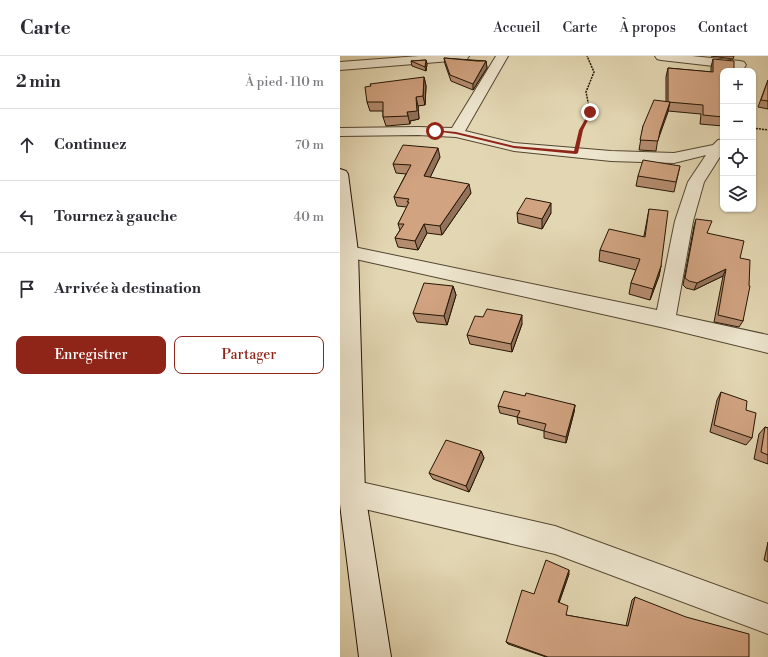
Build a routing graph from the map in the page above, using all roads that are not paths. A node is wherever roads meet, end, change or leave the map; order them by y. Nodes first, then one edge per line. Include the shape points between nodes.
1 (463, 56) edge
2 (502, 56) edge
3 (661, 56) edge
4 (740, 64) edge
5 (340, 66) edge
6 (340, 132) edge
7 (456, 133) junction
8 (720, 145) edge
9 (340, 174) edge
10 (349, 252) junction
11 (665, 320) junction
12 (768, 344) edge
13 (352, 493) junction
14 (768, 619) edge
15 (376, 657) edge

1 - 5 street
2 - 7 street
3 - 4 street
6 - 7 street
7 - 8 street via 514,147 610,156 674,158
8 - 11 street via 696,182 684,221
9 - 10 street
10 - 11 street
10 - 13 street
11 - 12 street
13 - 14 street via 555,540
13 - 15 street

